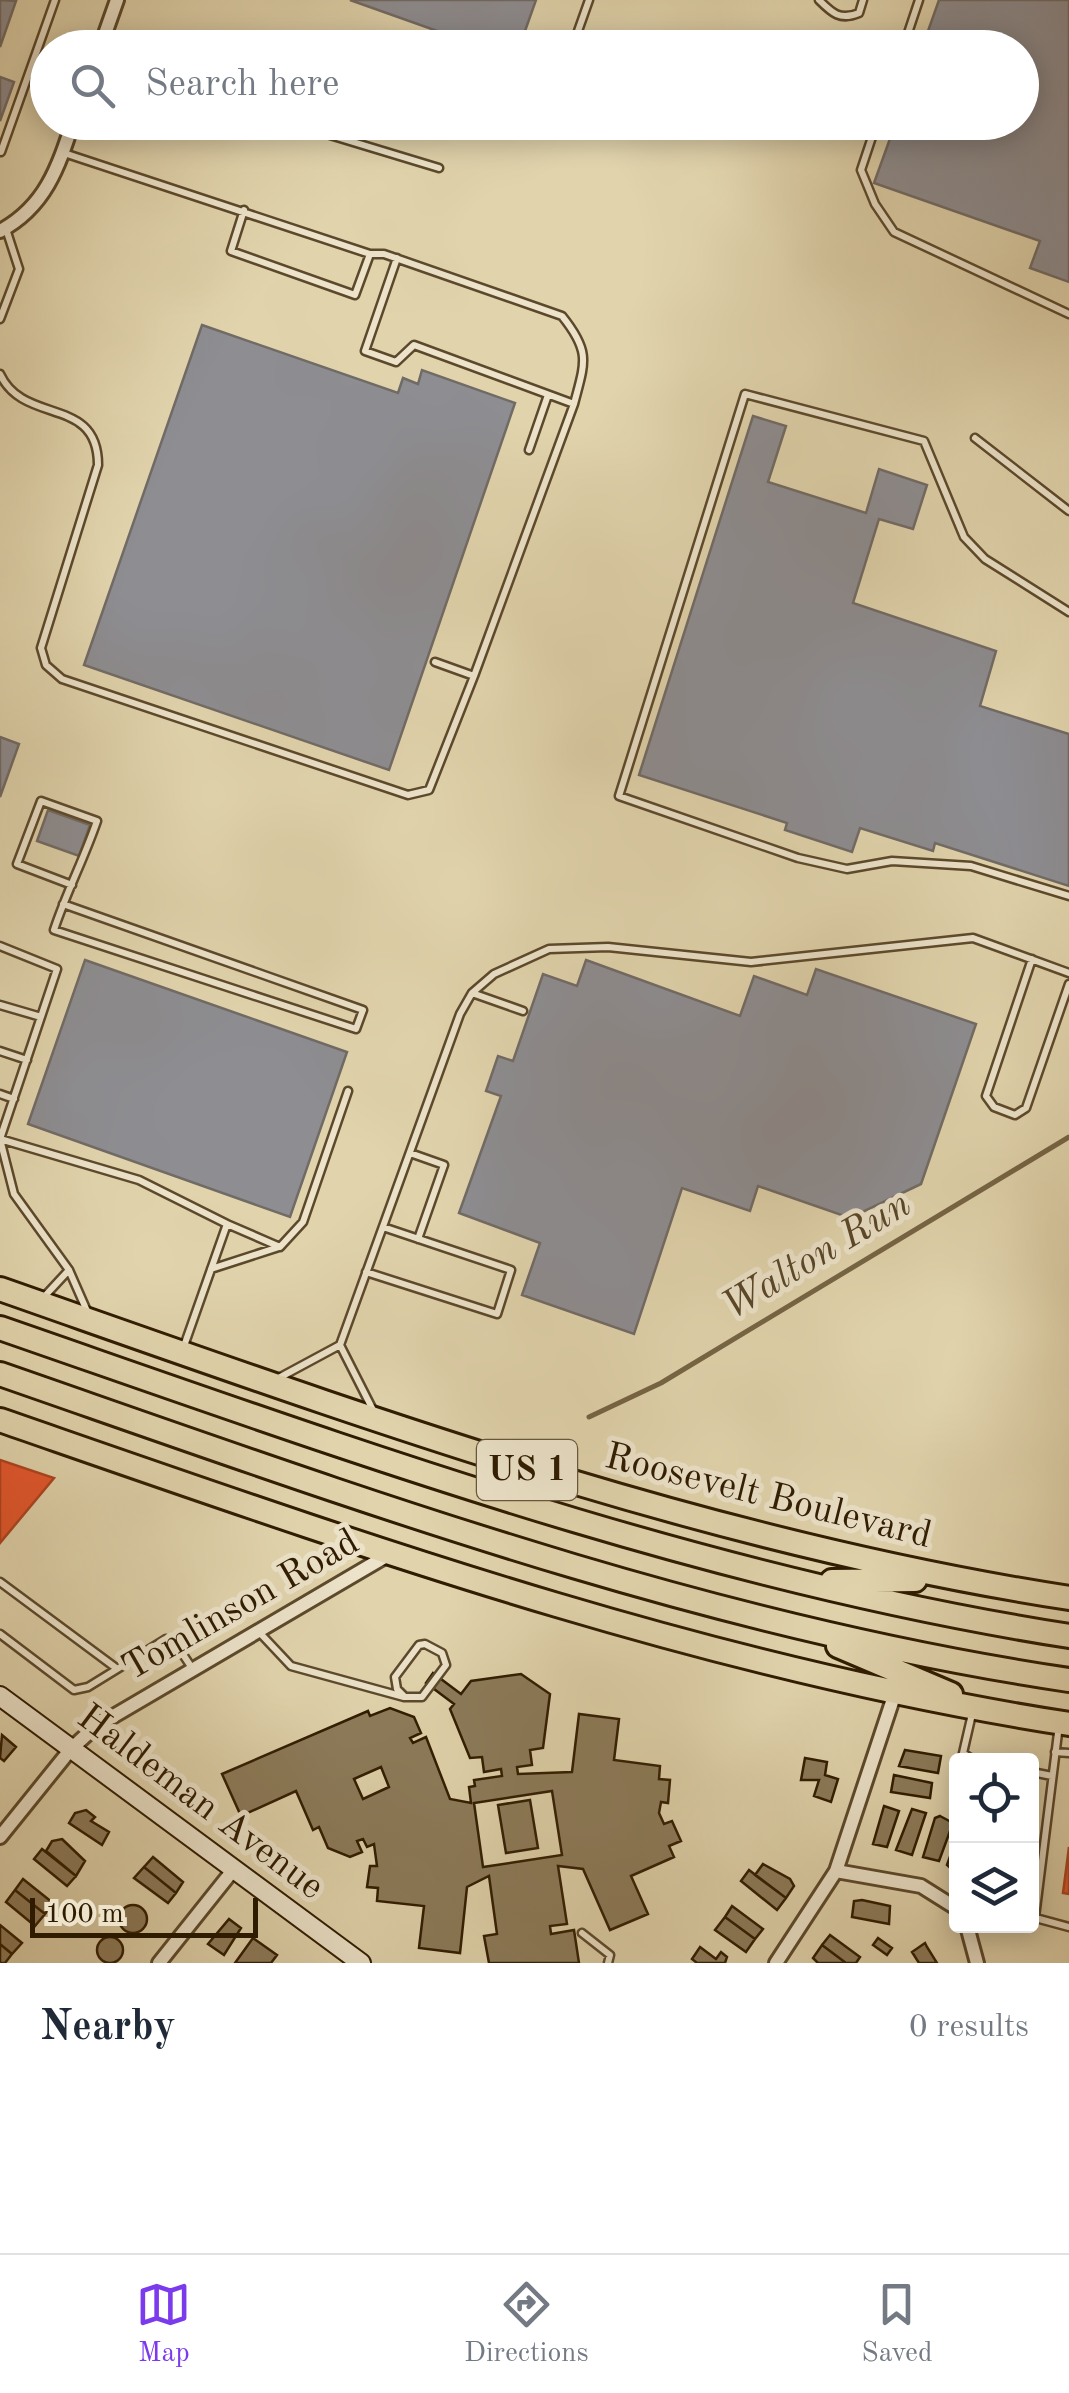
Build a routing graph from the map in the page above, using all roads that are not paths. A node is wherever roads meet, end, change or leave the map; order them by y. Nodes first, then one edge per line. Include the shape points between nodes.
1 (55, 0) edge
2 (117, 0) edge
3 (590, 0) edge
4 (819, 0) edge
5 (864, 0) edge
6 (920, 0) edge
7 (44, 30) edge
8 (106, 30) edge
9 (579, 30) edge
10 (909, 30) edge
11 (30, 70) edge
12 (68, 140) edge
13 (346, 140) edge
14 (871, 140) edge
15 (1, 152) edge
16 (63, 153) junction
17 (439, 168) dead end
18 (244, 210) junction
19 (3, 230) edge
20 (370, 254) junction
21 (398, 258) junction
22 (1069, 314) edge
23 (0, 319) edge
24 (0, 374) edge
25 (548, 395) junction
26 (574, 404) junction
27 (976, 438) dead end
28 (529, 450) dead end
29 (1069, 511) edge
30 (1069, 612) edge
31 (435, 662) dead end
32 (474, 676) junction
33 (72, 885) junction
34 (1069, 896) edge
35 (62, 904) junction
36 (0, 946) edge
37 (1032, 960) junction
38 (1069, 972) edge
39 (1069, 984) edge
40 (472, 993) junction
41 (0, 1004) edge
42 (523, 1011) dead end
43 (41, 1017) junction
44 (0, 1050) edge
45 (27, 1060) junction
46 (348, 1092) dead end
47 (0, 1094) edge
48 (14, 1099) junction
49 (0, 1139) edge
50 (410, 1153) junction
51 (226, 1224) junction
52 (383, 1227) junction
53 (418, 1239) junction
54 (280, 1246) junction
55 (211, 1268) junction
56 (69, 1270) junction
57 (366, 1272) junction
58 (0, 1289) edge
59 (39, 1303) junction
60 (0, 1312) edge
61 (92, 1321) junction
62 (0, 1328) edge
63 (340, 1344) junction
64 (51, 1346) junction
65 (182, 1352) junction
66 (0, 1374) edge
67 (269, 1382) junction
68 (0, 1420) edge
69 (378, 1420) junction
70 (388, 1554) junction
71 (964, 1580) junction
72 (794, 1581) junction
73 (0, 1582) edge
74 (1069, 1598) edge
75 (784, 1624) junction
76 (258, 1631) junction
77 (0, 1634) edge
78 (1069, 1636) edge
79 (116, 1668) junction
80 (193, 1669) junction
81 (1069, 1680) edge
82 (895, 1693) junction
83 (0, 1696) edge
84 (404, 1696) junction
85 (980, 1708) junction
86 (1064, 1724) edge
87 (71, 1748) junction
88 (1055, 1752) junction
89 (964, 1753) edge
90 (1069, 1754) edge
91 (1039, 1773) edge
92 (1052, 1776) junction
93 (0, 1837) edge
94 (234, 1869) junction
95 (836, 1871) junction
96 (1039, 1872) edge
97 (949, 1904) edge
98 (1039, 1919) edge
99 (1069, 1927) edge
100 (582, 1933) dead end
101 (969, 1933) edge
102 (158, 1963) edge
103 (361, 1963) edge
104 (608, 1963) edge
105 (776, 1963) edge
106 (977, 1963) edge

1 - 7 lane
2 - 8 street
3 - 9 lane
4 - 5 lane via 847,18 859,13
6 - 10 lane
11 - 15 lane
12 - 16 street
13 - 17 lane
14 - 22 lane via 861,170 894,232
16 - 18 lane
16 - 19 street via 44,195
18 - 20 lane
18 - 20 lane via 231,251 355,296
19 - 23 lane via 19,269
20 - 21 lane
21 - 25 lane via 365,351 396,362 414,345
21 - 26 lane via 562,316 586,359
24 - 32 lane via 27,402 87,426 98,442 98,465 41,648 46,665 62,679 408,796 430,790
25 - 26 lane
25 - 28 lane
26 - 32 lane
27 - 29 lane
30 - 34 lane via 985,560 964,537 924,441 744,394 619,796 798,858 847,868 892,861 972,866
31 - 32 lane
33 - 33 lane via 16,864 41,801 96,821
33 - 35 lane
35 - 35 lane via 54,930 356,1030 363,1010
36 - 43 lane via 57,969
37 - 38 lane
37 - 39 lane via 986,1096 994,1106 1015,1115 1026,1108
37 - 40 lane via 973,938 751,962 608,947 550,949 494,974
40 - 42 lane
40 - 50 lane
41 - 43 lane
43 - 45 lane
44 - 45 lane
45 - 48 lane
46 - 54 lane via 303,1222
47 - 48 lane
48 - 49 lane
49 - 51 lane via 138,1180
49 - 56 lane via 14,1194
50 - 52 lane
50 - 53 lane via 444,1165
51 - 54 lane
51 - 55 lane
52 - 53 lane
52 - 57 lane
53 - 57 lane via 511,1270 497,1314
54 - 55 lane
55 - 65 lane
56 - 59 lane
56 - 61 lane
57 - 63 lane
58 - 59 highway, Roosevelt Boulevard / US 1
59 - 61 highway, Roosevelt Boulevard / US 1
60 - 64 highway
61 - 65 highway, Roosevelt Boulevard / US 1
62 - 64 highway, Roosevelt Boulevard / US 1
63 - 67 lane
63 - 69 lane
64 - 72 highway, Roosevelt Boulevard / US 1 via 466,1490
65 - 67 highway, Roosevelt Boulevard / US 1
66 - 75 highway, US 1 via 452,1531
67 - 69 highway, Roosevelt Boulevard / US 1
68 - 70 highway
69 - 71 highway, Roosevelt Boulevard / US 1 via 658,1509
70 - 76 street, Tomlinson Road
70 - 82 highway via 609,1624
71 - 72 highway
71 - 74 highway, Roosevelt Boulevard / US 1
72 - 78 highway, Roosevelt Boulevard / US 1
73 - 79 lane
75 - 81 highway, US 1
75 - 85 highway
76 - 80 street, Tomlinson Road
76 - 84 lane via 291,1666
77 - 79 lane via 74,1690
79 - 80 lane via 166,1639
80 - 87 street, Tomlinson Road
82 - 85 highway
82 - 95 street
83 - 87 main road, Haldeman Avenue
84 - 84 lane via 422,1697 446,1665 438,1648 419,1645 396,1678
85 - 86 highway
85 - 89 lane
86 - 88 lane
87 - 93 street, Tomlinson Road
87 - 94 main road, Haldeman Avenue
88 - 90 lane
88 - 92 lane
91 - 92 lane
92 - 96 lane
94 - 102 street
94 - 103 main road, Haldeman Avenue
95 - 97 street via 921,1886
95 - 105 street
98 - 99 lane
100 - 104 lane via 610,1955
101 - 106 street

